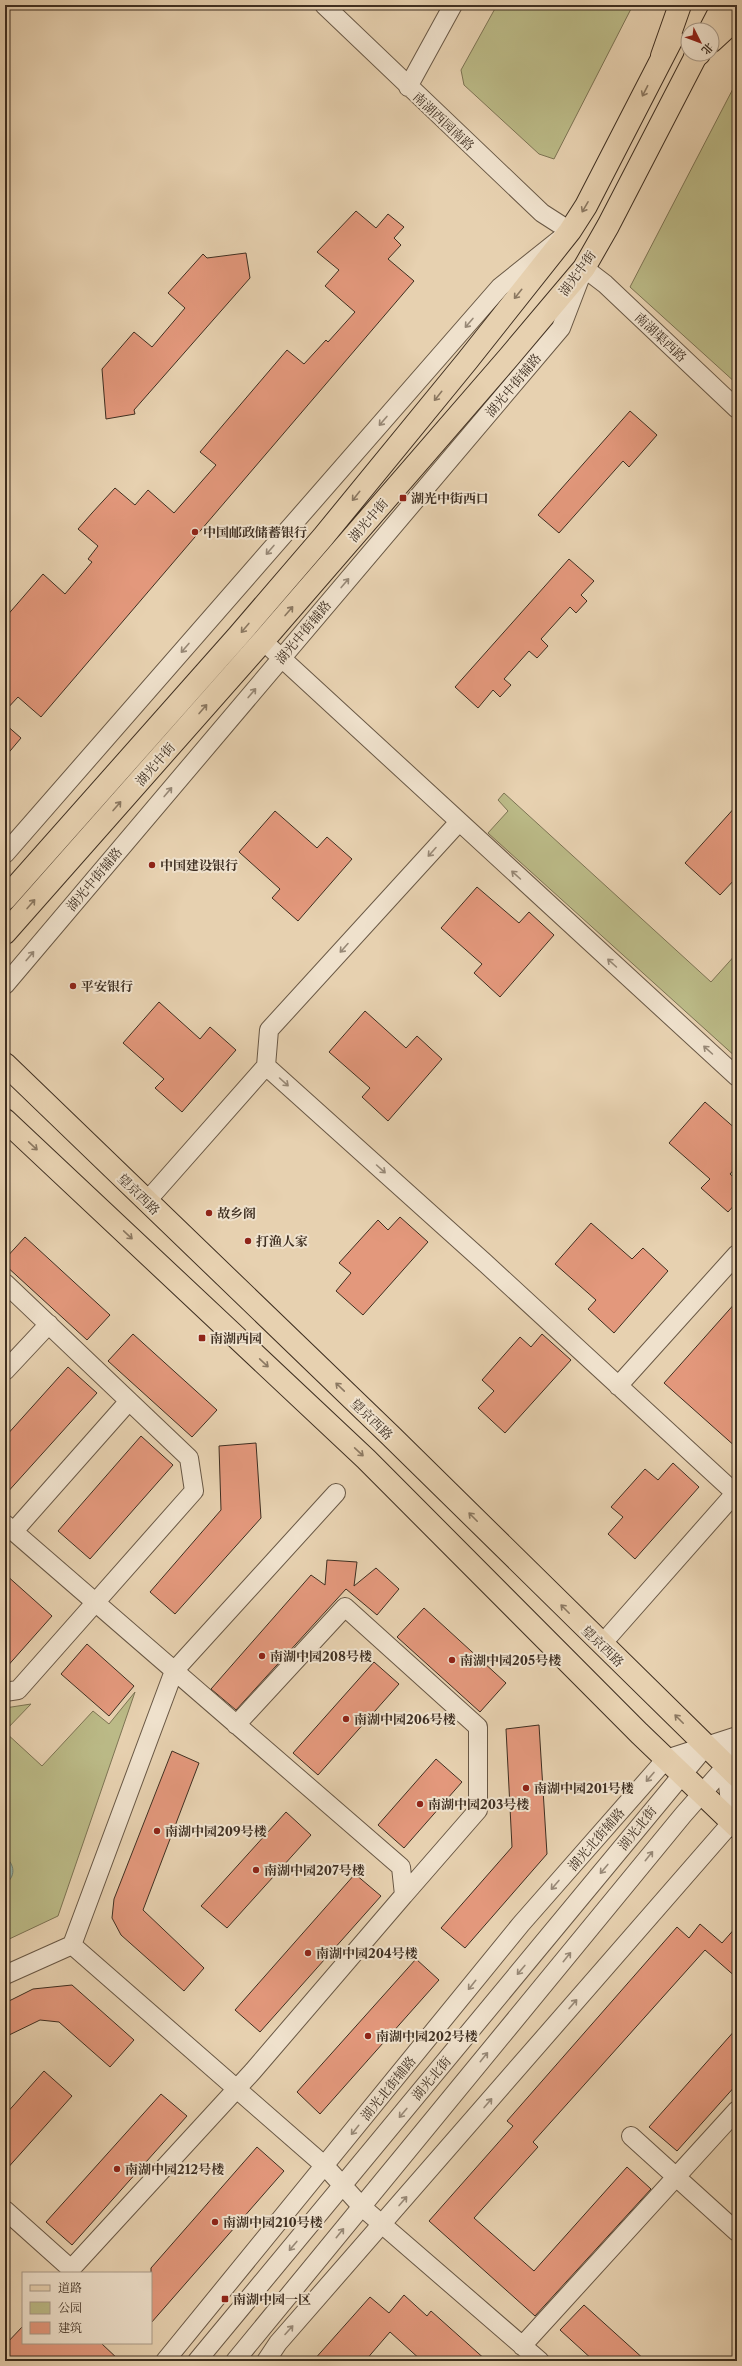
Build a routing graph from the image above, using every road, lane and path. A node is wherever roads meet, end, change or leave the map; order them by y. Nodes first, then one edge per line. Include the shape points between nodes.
1 (324, 5) edge
2 (453, 5) edge
3 (680, 5) edge
4 (690, 5) edge
5 (723, 5) edge
6 (737, 18) edge
7 (714, 22) edge
8 (720, 34) edge
9 (662, 56) junction
10 (693, 62) edge
11 (408, 87) junction
12 (570, 231) junction
13 (584, 268) junction
14 (737, 408) edge
15 (263, 641) junction
16 (280, 659) junction
17 (458, 823) junction
18 (5, 854) edge
19 (5, 899) edge
20 (5, 933) edge
21 (5, 986) edge
22 (5, 1064) edge
23 (266, 1066) junction
24 (737, 1077) edge
25 (5, 1120) edge
26 (146, 1202) junction
27 (737, 1254) edge
28 (5, 1283) edge
29 (48, 1324) junction
30 (5, 1370) edge
31 (618, 1386) junction
32 (129, 1401) junction
33 (736, 1492) edge
34 (336, 1493) dead end
35 (9, 1528) edge
36 (96, 1602) junction
37 (602, 1644) junction
38 (174, 1671) junction
39 (5, 1692) edge
40 (236, 1725) junction
41 (737, 1736) edge
42 (737, 1743) edge
43 (706, 1746) junction
44 (666, 1759) junction
45 (732, 1771) edge
46 (682, 1775) junction
47 (701, 1793) junction
48 (735, 1825) edge
49 (404, 1895) junction
50 (72, 1945) junction
51 (5, 1975) edge
52 (236, 2090) junction
53 (737, 2110) edge
54 (631, 2136) dead end
55 (325, 2166) junction
56 (678, 2177) junction
57 (342, 2187) junction
58 (362, 2207) junction
59 (5, 2210) edge
60 (383, 2225) junction
61 (737, 2232) edge
62 (522, 2346) junction
63 (165, 2361) edge
64 (197, 2361) edge
65 (235, 2361) edge
66 (266, 2361) edge
67 (540, 2361) edge

1 - 11 street, 南湖西园南路
2 - 11 street
3 - 9 main road
4 - 9 main road
5 - 7 main road
6 - 8 main road
9 -> 12 main road, 湖光中街 via 586,206
10 - 13 main road, 湖光中街
11 - 12 street, 南湖西园南路 via 542,213
12 -> 18 street via 500,287
12 -> 19 main road, 湖光中街 via 323,537
13 - 14 street, 南湖渠西路 via 605,284
15 -> 13 main road, 湖光中街
16 -> 13 street, 湖光中街辅路 via 561,328
15 - 16 street
20 -> 15 main road, 湖光中街
16 - 17 street
21 -> 16 street, 湖光中街辅路
17 -> 23 street via 269,1030
24 -> 17 street
22 - 26 main road, 望京西路
23 - 26 street
23 -> 31 street
25 -> 44 main road via 366,1459
37 -> 26 main road, 望京西路 via 391,1436
27 - 31 street
28 - 29 street
29 - 30 street
29 - 32 street
31 - 33 street
32 - 35 street
32 - 36 street via 189,1458 194,1491
33 - 37 street
34 - 38 street
35 - 36 street
36 - 38 street
36 - 39 street via 18,1690
43 -> 37 main road, 望京西路
38 - 40 street
38 - 50 street
40 - 49 street via 401,1867
40 - 49 street via 344,1607 478,1727 478,1810
41 - 43 street
42 - 45 street, 湖光北街
43 - 44 street
43 - 45 main road, 望京西路
43 - 46 street, 湖光北街
44 - 46 main road
44 -> 55 street, 湖光北街辅路 via 521,1924
45 - 47 street, 湖光北街
45 - 48 street
46 - 47 main road
46 -> 57 street, 湖光北街
47 - 48 main road
58 -> 47 street, 湖光北街
60 -> 48 street
49 - 52 street
50 - 51 street
50 - 52 street
52 - 55 street
52 - 59 street via 71,2269
53 - 56 street
54 - 56 street
55 - 57 street
55 - 63 street, 湖光北街辅路
56 - 61 street
56 - 62 street
57 - 58 street
57 -> 64 street, 湖光北街
58 - 60 street
65 -> 58 street, 湖光北街
60 - 62 street
66 -> 60 street via 278,2343
62 - 67 street

